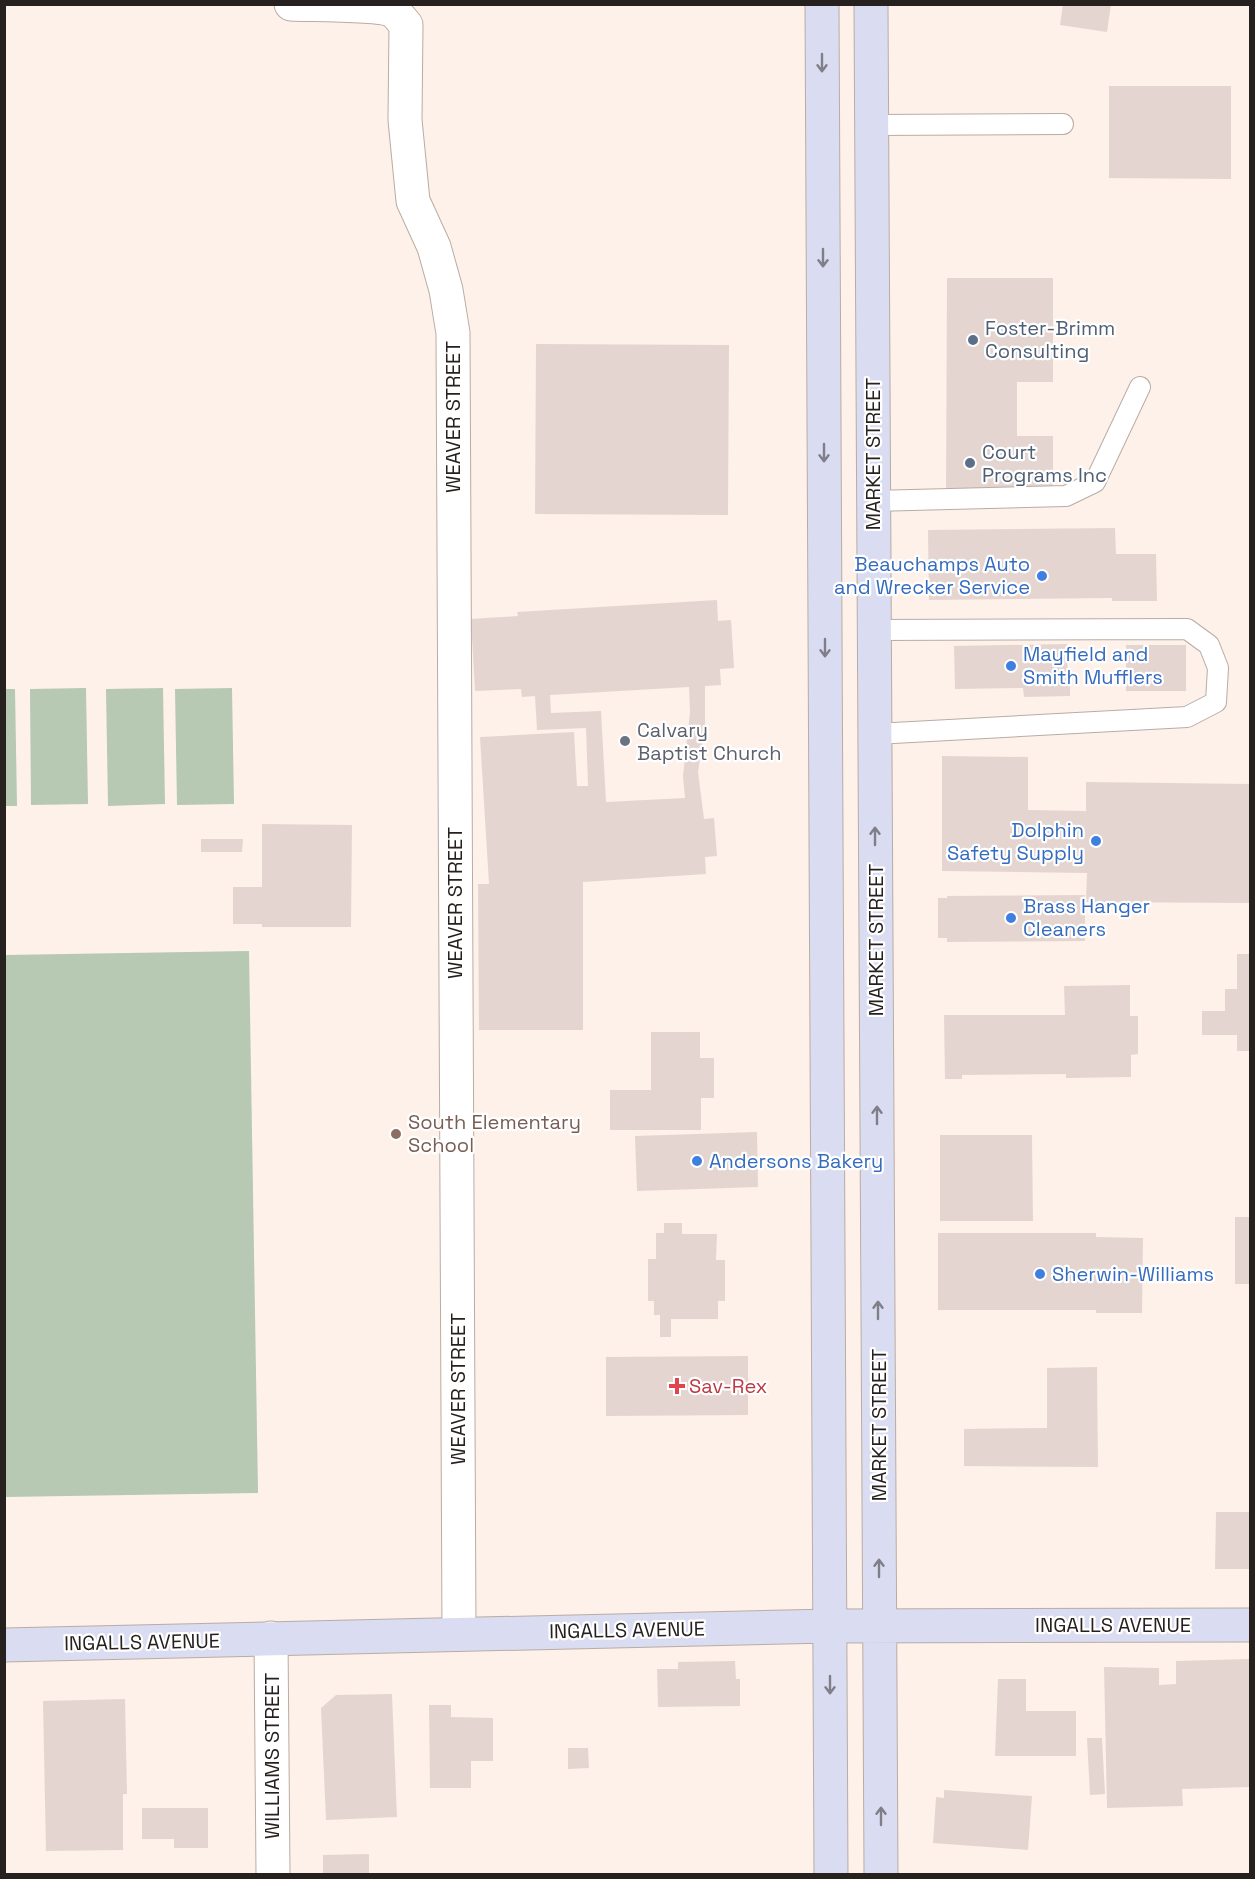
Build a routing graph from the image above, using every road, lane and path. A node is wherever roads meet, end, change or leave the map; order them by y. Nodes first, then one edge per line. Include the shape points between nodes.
1 (291, 4) edge
2 (822, 4) edge
3 (871, 4) edge
4 (1063, 124) dead end
5 (871, 125) junction
6 (1140, 387) dead end
7 (873, 501) junction
8 (874, 630) junction
9 (875, 734) junction
10 (1251, 1625) edge
11 (830, 1626) junction
12 (880, 1626) junction
13 (459, 1634) junction
14 (271, 1638) junction
15 (4, 1645) edge
16 (273, 1875) edge
17 (831, 1875) edge
18 (881, 1875) edge

1 - 13 street, WEAVER STREET via 389,10 406,25 405,120 413,201 434,247 453,333
2 -> 11 main road
3 - 5 main road, MARKET STREET
4 - 5 lane
5 - 7 main road, MARKET STREET
6 - 7 lane via 1095,482 1066,496
7 - 8 main road, MARKET STREET
8 - 9 main road, MARKET STREET
8 - 9 lane via 1187,629 1209,645 1218,668 1216,702 1187,717
12 -> 9 main road, MARKET STREET
10 - 12 main road, INGALLS AVENUE
11 - 12 main road, INGALLS AVENUE
11 - 13 main road, INGALLS AVENUE
11 -> 17 main road
18 -> 12 main road, MARKET STREET
13 - 14 main road, INGALLS AVENUE
14 - 15 main road, INGALLS AVENUE
14 - 16 street, WILLIAMS STREET

